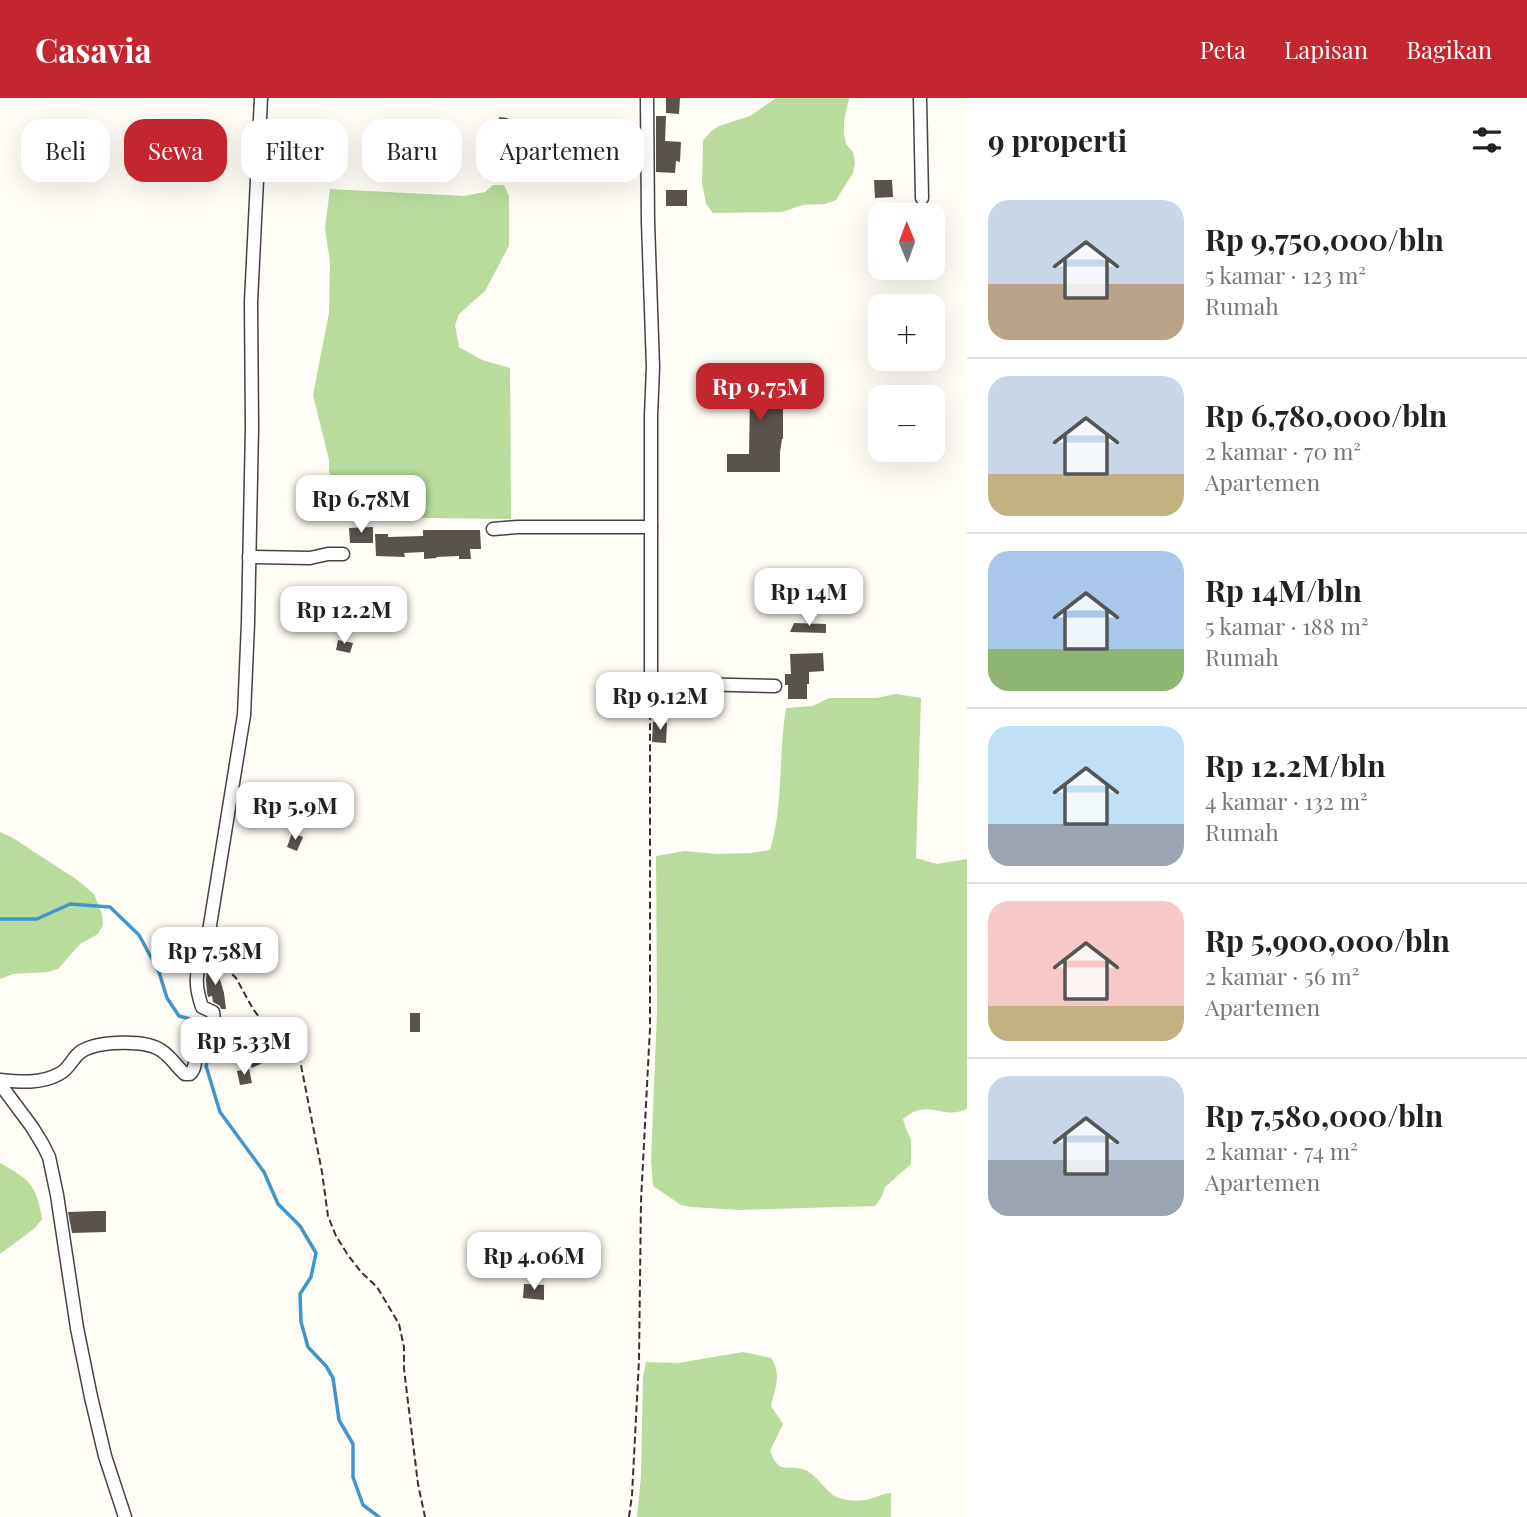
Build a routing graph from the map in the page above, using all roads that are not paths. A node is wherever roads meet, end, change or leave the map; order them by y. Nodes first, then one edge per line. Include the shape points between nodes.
1 (261, 98) edge
2 (648, 98) edge
3 (920, 98) edge
4 (922, 198) dead end
5 (651, 527) junction
6 (493, 529) dead end
7 (343, 554) dead end
8 (249, 557) junction
9 (775, 686) dead end
10 (0, 1082) edge
11 (125, 1517) edge

1 - 8 street via 251,302
2 - 5 street
3 - 4 street
5 - 6 street
5 - 9 street via 651,683
7 - 8 street
8 - 10 street via 244,715 205,956 196,984 202,1007 213,1012 215,1028 196,1042 195,1069 190,1074 155,1046 127,1043 82,1051 64,1072 47,1079
10 - 11 street via 48,1157 76,1328 105,1456

